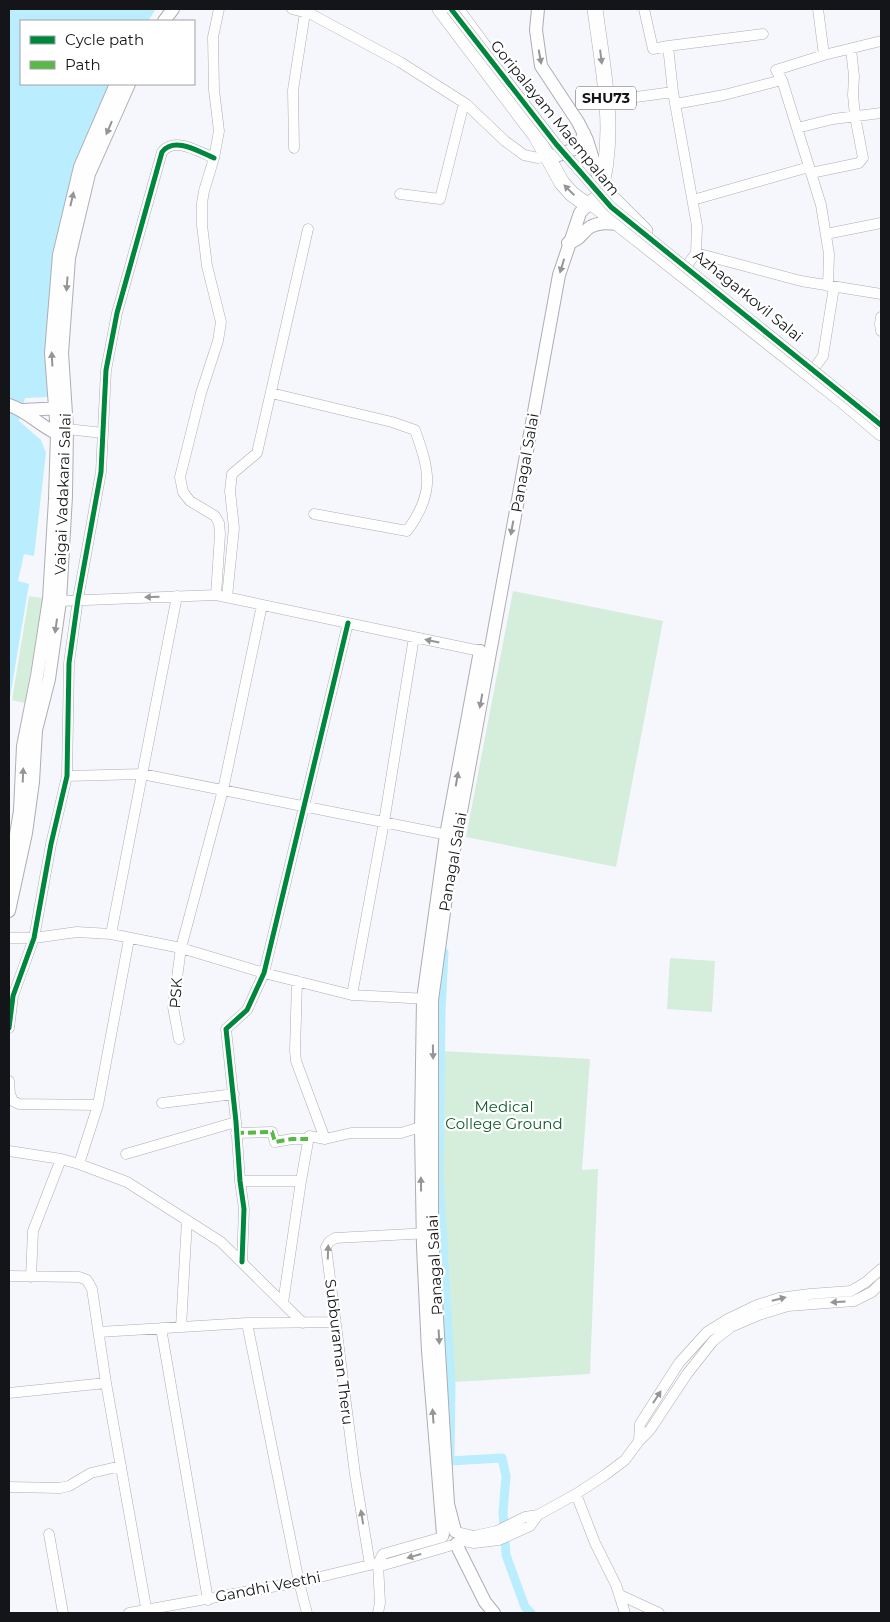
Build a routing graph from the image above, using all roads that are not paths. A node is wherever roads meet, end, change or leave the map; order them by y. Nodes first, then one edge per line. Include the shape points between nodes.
1 (163, 9) edge
2 (173, 9) edge
3 (219, 9) edge
4 (292, 9) edge
5 (440, 9) edge
6 (451, 9) edge
7 (459, 9) edge
8 (538, 9) edge
9 (596, 9) edge
10 (644, 9) edge
11 (818, 9) edge
12 (305, 13) junction
13 (155, 20) edge
14 (165, 20) edge
15 (763, 34) dead end
16 (881, 41) edge
17 (668, 46) junction
18 (850, 49) junction
19 (824, 55) junction
20 (782, 80) junction
21 (116, 85) edge
22 (129, 85) edge
23 (673, 92) junction
24 (606, 101) junction
25 (464, 103) junction
26 (675, 104) junction
27 (881, 113) edge
28 (855, 116) junction
29 (797, 128) junction
30 (584, 133) junction
31 (294, 148) dead end
32 (547, 156) junction
33 (214, 158) junction
34 (810, 170) junction
35 (602, 188) junction
36 (400, 194) dead end
37 (693, 200) junction
38 (590, 204) junction
39 (881, 223) edge
40 (618, 224) junction
41 (308, 229) dead end
42 (826, 234) junction
43 (568, 243) junction
44 (692, 259) junction
45 (831, 286) junction
46 (881, 294) edge
47 (881, 317) edge
48 (881, 331) edge
49 (815, 367) junction
50 (271, 393) junction
51 (9, 406) edge
52 (57, 408) junction
53 (22, 410) junction
54 (881, 423) edge
55 (64, 433) junction
56 (103, 433) junction
57 (881, 433) edge
58 (314, 514) dead end
59 (177, 596) junction
60 (221, 596) junction
61 (78, 599) junction
62 (54, 600) junction
63 (262, 605) junction
64 (348, 623) junction
65 (414, 637) junction
66 (480, 651) joint
67 (142, 774) junction
68 (67, 776) junction
69 (223, 790) junction
70 (303, 806) junction
71 (384, 822) junction
72 (452, 836) junction
73 (9, 875) edge
74 (9, 911) edge
75 (111, 934) junction
76 (9, 938) edge
77 (34, 938) junction
78 (129, 939) junction
79 (181, 948) junction
80 (264, 972) junction
81 (297, 981) junction
82 (352, 995) junction
83 (428, 999) junction
84 (9, 1028) edge
85 (179, 1039) dead end
86 (9, 1081) edge
87 (234, 1094) junction
88 (162, 1103) dead end
89 (98, 1105) junction
90 (236, 1122) junction
91 (427, 1125) junction
92 (236, 1133) junction
93 (325, 1139) junction
94 (308, 1140) junction
95 (9, 1151) edge
96 (126, 1154) dead end
97 (61, 1159) junction
98 (80, 1164) junction
99 (240, 1181) junction
100 (301, 1181) junction
101 (187, 1220) junction
102 (428, 1234) junction
103 (242, 1262) junction
104 (881, 1269) edge
105 (9, 1276) edge
106 (31, 1277) junction
107 (881, 1283) edge
108 (283, 1303) junction
109 (334, 1322) junction
110 (247, 1323) junction
111 (303, 1323) junction
112 (180, 1327) junction
113 (161, 1328) junction
114 (99, 1332) junction
115 (106, 1383) junction
116 (9, 1393) edge
117 (639, 1441) junction
118 (121, 1466) junction
119 (9, 1487) edge
120 (576, 1494) junction
121 (49, 1534) dead end
122 (452, 1538) junction
123 (374, 1564) junction
124 (299, 1582) junction
125 (620, 1595) junction
126 (208, 1600) junction
127 (146, 1612) edge
128 (63, 1613) edge
129 (129, 1613) edge
130 (307, 1613) edge
131 (378, 1613) edge
132 (494, 1613) edge
133 (625, 1613) edge
134 (659, 1613) edge

1 - 13 main road
2 - 14 main road
3 - 33 street via 213,37 219,131
4 - 12 street
5 - 32 highway, Azhagarkovil Salai via 536,136
6 - 54 street, Goripalayam Maempalam, bridge via 556,144 611,207
7 - 32 street via 530,106 540,123
8 -> 30 main road via 536,30 541,66
9 -> 24 highway, SHU73
10 - 17 street via 654,49
11 - 19 street
12 - 25 street via 400,62
12 - 31 street via 293,90
15 - 17 street
16 - 18 street
17 - 23 street
18 - 19 street
18 - 28 street
19 - 20 street via 776,70
20 - 26 street via 724,96
20 - 29 street
52 -> 21 main road, Vaigai Vadakarai Salai via 51,353 59,255 80,167
22 -> 52 main road, Vaigai Vadakarai Salai via 89,174 69,258
23 - 24 street
23 - 26 street
24 - 35 highway, SHU73 via 607,166
25 - 32 street via 524,155
25 - 36 street via 440,198
26 - 37 street
27 - 28 street
28 - 29 street
28 - 34 street via 863,154 861,162
29 - 34 street
30 - 32 main road via 579,147
30 - 35 main road
38 -> 32 highway, Azhagarkovil Salai via 572,194 562,183
33 - 56 street via 174,144 162,152 117,313 106,370
33 - 60 street via 204,191 202,225 207,266 220,322 218,342 201,393 180,477 183,492 190,501 214,516 219,523
34 - 37 street
34 - 42 street
35 - 38 highway, SHU73 via 598,198
35 - 44 highway, Azhagarkovil Salai via 650,236
37 - 44 street via 697,226
38 - 40 highway, Azhagarkovil Salai
38 - 43 main road, Panagal Salai via 580,213
39 - 42 street
40 - 43 main road via 590,227 577,241
40 - 57 highway, Azhagarkovil Salai
41 - 50 street
42 - 45 street
43 -> 72 main road, Panagal Salai via 559,275
44 - 45 street
44 - 49 highway, Azhagarkovil Salai
45 - 46 street
45 - 49 street via 823,356
47 - 48 street
49 - 54 highway, Azhagarkovil Salai
50 - 58 street via 415,430 428,485 416,519 407,531
50 - 60 street via 257,453 232,474 230,491 234,528
51 - 53 main road
52 - 53 main road
52 - 55 main road, Vaigai Vadakarai Salai
53 - 55 main road via 44,427
55 - 56 street
55 - 62 main road, Vaigai Vadakarai Salai via 66,496
56 - 61 street via 101,472
59 - 60 street
59 -> 61 street
59 - 67 street
60 - 63 street
61 - 62 street
61 - 68 street via 69,663
73 -> 62 main road, Vaigai Vadakarai Salai via 20,811 23,746
62 -> 74 main road, Vaigai Vadakarai Salai via 49,679 36,730 26,833
63 - 64 street
63 - 69 street, PSK
64 - 65 street
64 - 70 street
66 -> 65 street
65 - 71 street
72 -> 66 main road, Panagal Salai
67 - 68 street
67 - 69 street
67 - 75 street
68 - 77 street
69 - 70 street
69 - 79 street, PSK
70 - 71 street
70 - 80 street
71 - 72 street
71 - 82 street
72 - 83 main road, Panagal Salai via 448,883
75 - 77 street via 77,932
75 - 78 street
76 - 77 street
77 - 84 street via 13,996
78 - 79 street
78 - 89 street
79 - 80 street
79 - 85 street, PSK via 173,1007
80 - 81 street
80 - 87 street via 244,1014 226,1029
81 - 82 street
81 - 93 street via 296,1061
82 - 83 street
83 - 91 main road, Panagal Salai
86 - 89 street via 13,1101 19,1104
87 - 88 street
87 - 90 street
89 - 98 street
90 - 92 street
90 - 96 street
91 - 93 street via 401,1133 351,1133
91 - 102 main road, Panagal Salai
92 - 94 street via 272,1132 275,1142
92 - 99 street
93 - 94 street via 309,1136
94 - 100 street
95 - 97 street
97 - 98 street
97 - 106 street via 33,1231
98 - 101 street via 127,1182
99 - 100 street
99 - 103 street via 244,1209
100 - 108 street
101 - 103 street via 221,1242
101 - 112 street
109 -> 102 street, Subburaman Theru via 326,1248 329,1242 341,1237
102 - 122 main road, Panagal Salai
103 - 108 street
117 -> 104 street via 640,1424 679,1363 707,1332 757,1305 779,1298 851,1291
105 - 106 street
106 - 114 street via 86,1280 92,1289
107 -> 117 street via 854,1301 788,1306 731,1327 713,1341
108 - 111 street
109 - 111 street
123 -> 109 street, Subburaman Theru via 355,1474
110 - 111 street
110 - 112 street
110 - 124 street
112 - 113 street
113 - 114 street
113 - 126 street
114 - 115 street
115 - 116 street
115 - 118 street
117 - 120 street via 625,1460
118 - 119 street via 91,1472 69,1486
118 - 127 street
120 - 122 street via 538,1515 530,1526 498,1535
120 - 125 street
121 - 128 street
122 - 123 street, Gandhi Veethi via 384,1565
122 - 132 main road, Panagal Salai
123 - 124 street, Gandhi Veethi
123 - 131 street, Subburaman Theru via 380,1603
124 - 126 street, Gandhi Veethi
124 - 130 street
125 - 133 street
125 - 134 street
126 - 127 street, Gandhi Veethi
127 - 129 street, Gandhi Veethi

